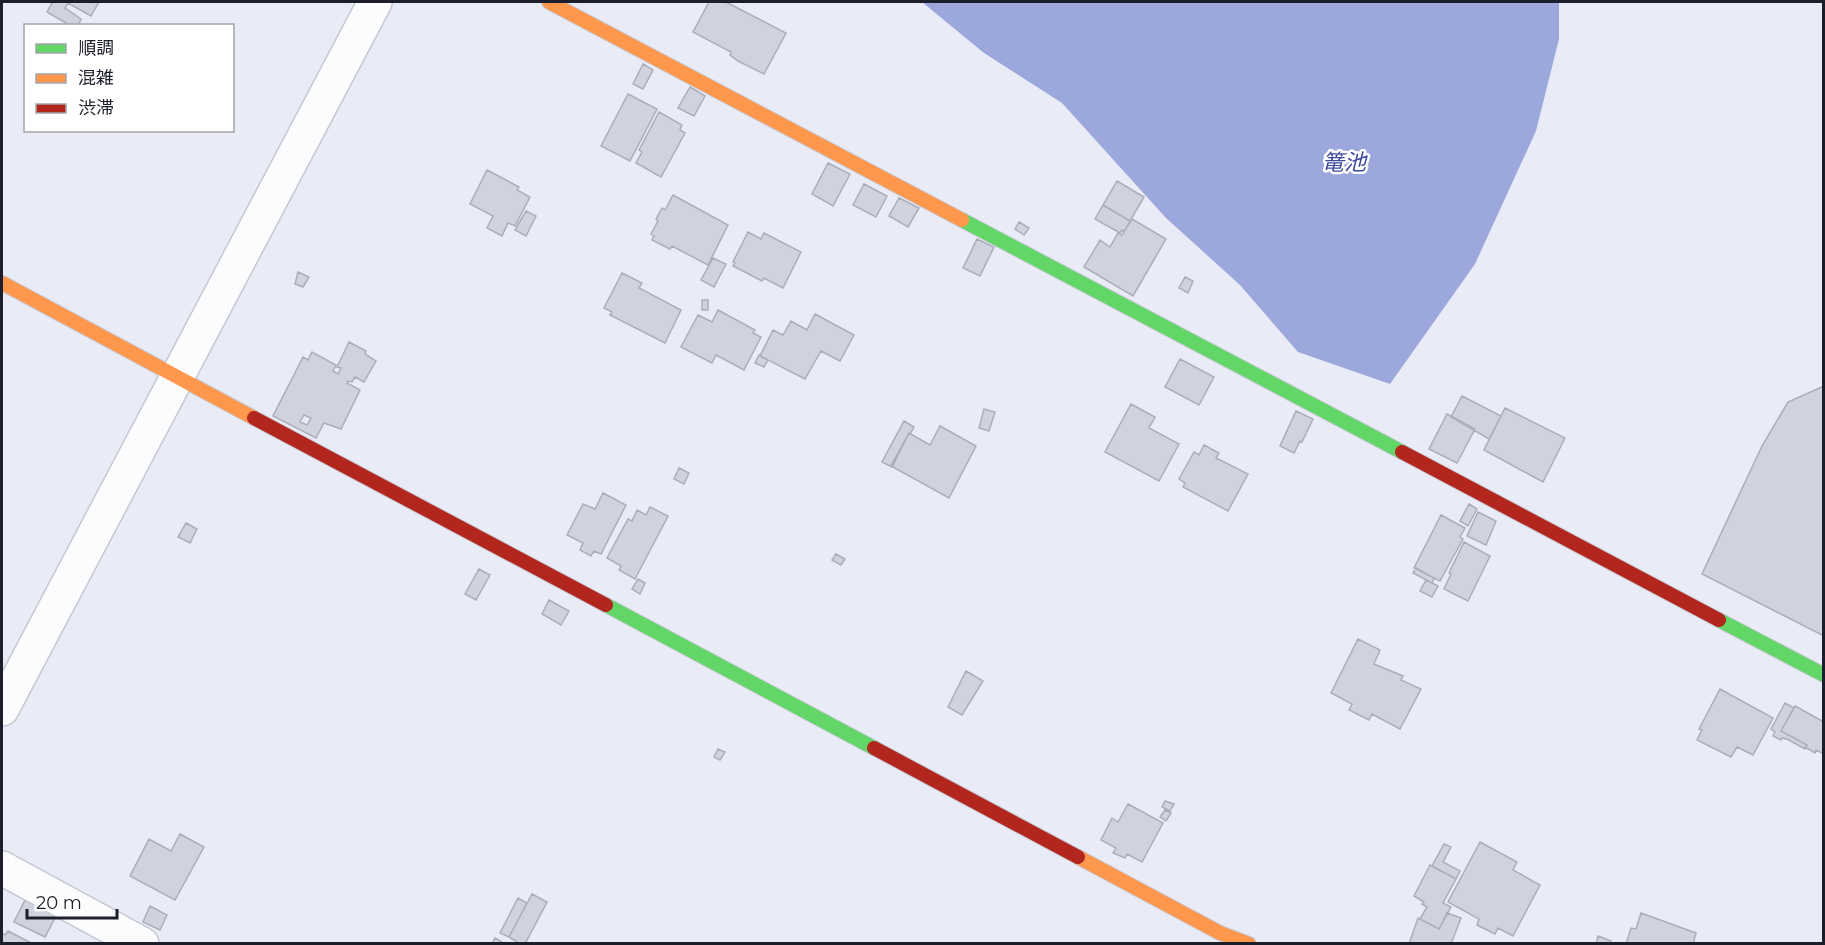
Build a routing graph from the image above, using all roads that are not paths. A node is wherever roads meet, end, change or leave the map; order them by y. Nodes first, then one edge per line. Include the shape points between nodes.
1 (375, 2) edge
2 (549, 2) edge
3 (2, 283) edge
4 (178, 376) junction
5 (1824, 675) edge
6 (2, 709) edge
7 (2, 868) edge
8 (142, 944) edge
9 (1249, 944) edge

1 - 4 street
2 - 5 street
3 - 4 street
4 - 6 street
4 - 9 street via 1210,927
7 - 8 street

